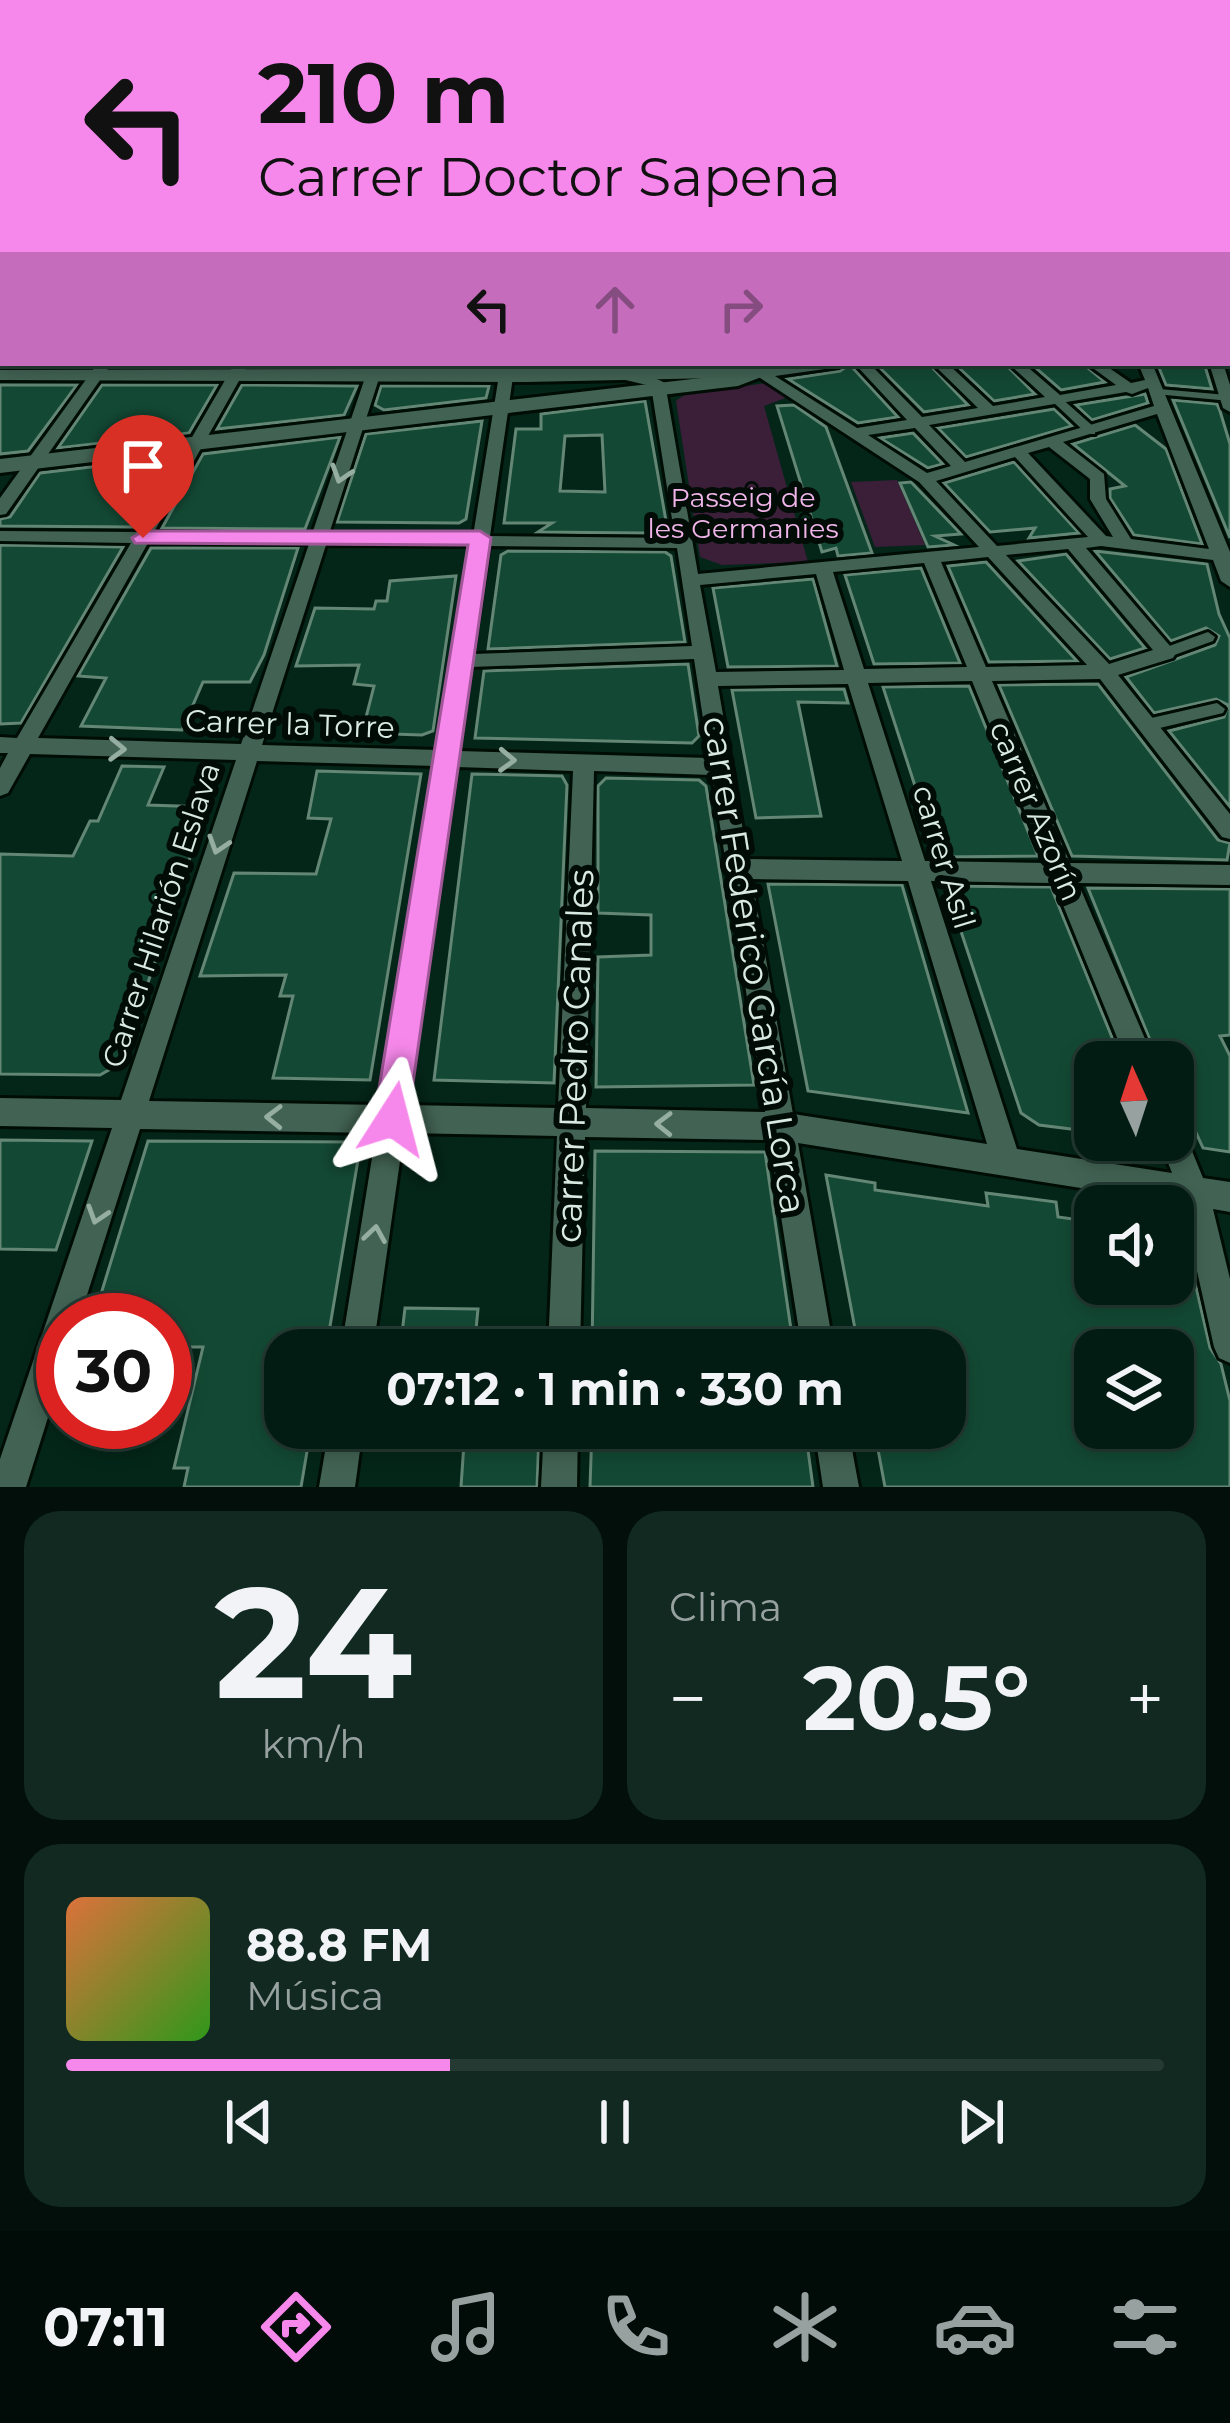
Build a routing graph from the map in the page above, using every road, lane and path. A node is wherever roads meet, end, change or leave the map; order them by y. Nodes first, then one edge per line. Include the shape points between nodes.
1 (768, 366) edge
2 (864, 366) edge
3 (942, 366) edge
4 (1018, 366) edge
5 (1098, 366) edge
6 (1146, 366) edge
7 (1217, 366) edge
8 (100, 369) edge
9 (239, 369) edge
10 (375, 369) edge
11 (507, 369) edge
12 (0, 375) edge
13 (617, 376) junction
14 (1125, 388) junction
15 (658, 389) junction
16 (1161, 397) junction
17 (1056, 399) junction
18 (1228, 403) edge
19 (501, 406) junction
20 (990, 411) junction
21 (357, 423) junction
22 (919, 423) junction
23 (1091, 431) junction
24 (855, 433) junction
25 (197, 442) junction
26 (1053, 442) junction
27 (1020, 453) junction
28 (32, 463) junction
29 (0, 466) edge
30 (962, 468) junction
31 (925, 478) junction
32 (0, 510) edge
33 (0, 536) edge
34 (143, 538) junction
35 (321, 538) junction
36 (480, 538) junction
37 (1101, 541) junction
38 (1124, 542) junction
39 (686, 543) junction
40 (1072, 544) junction
41 (997, 553) junction
42 (1225, 556) edge
43 (931, 559) junction
44 (820, 563) junction
45 (692, 580) junction
46 (1230, 581) edge
47 (1208, 638) dead end
48 (704, 652) junction
49 (1166, 652) junction
50 (463, 661) junction
51 (1105, 671) junction
52 (979, 674) junction
53 (856, 676) junction
54 (708, 679) junction
55 (1217, 709) dead end
56 (1147, 724) junction
57 (12, 746) edge
58 (249, 752) junction
59 (448, 758) junction
60 (584, 762) junction
61 (722, 767) junction
62 (0, 787) edge
63 (1230, 830) edge
64 (740, 869) junction
65 (917, 871) junction
66 (1062, 873) junction
67 (1230, 875) edge
68 (1132, 1041) edge
69 (0, 1112) edge
70 (130, 1114) junction
71 (393, 1119) junction
72 (572, 1123) junction
73 (781, 1126) junction
74 (1007, 1164) junction
75 (1152, 1185) edge
76 (1194, 1191) joint
77 (1230, 1196) edge
78 (361, 1329) edge
79 (565, 1329) edge
80 (815, 1329) edge
81 (1230, 1347) edge
82 (343, 1449) edge
83 (561, 1449) edge
84 (835, 1449) edge
85 (8, 1487) edge
86 (337, 1487) edge
87 (560, 1487) edge
88 (841, 1487) edge

1 - 13 street
1 - 15 main road
1 - 24 street
2 - 22 street
3 - 20 street
4 - 17 street
5 - 14 street
6 - 16 street
7 - 18 street
8 - 9 street
8 - 12 street
8 - 28 street
9 - 10 street
9 - 25 street
10 - 11 street
10 - 21 street, Carrer Hilarión Eslava
11 - 13 street
11 - 19 street
13 - 15 street via 652,379
14 - 16 street
14 - 17 street
15 - 19 main road
15 - 39 street
16 - 18 street
16 - 23 street
16 - 42 street
17 - 20 street
17 - 23 street
19 - 21 main road
19 - 36 street
20 - 22 street
21 - 25 main road
21 -> 35 street, Carrer Hilarión Eslava
22 - 24 street
22 - 30 street
23 - 26 street
24 - 31 street
25 - 28 main road
25 - 34 street
26 - 27 street
26 - 38 street via 1098,477 1097,499
27 - 30 street
27 - 37 street
28 - 29 main road
28 - 32 street
30 - 31 street
31 - 41 street
33 - 34 street
34 - 35 street
34 - 57 street
35 - 36 street
35 - 58 street, Carrer Hilarión Eslava
36 - 39 street
36 - 50 street
37 - 38 street
37 - 40 street
38 - 42 street
39 - 45 street
40 - 41 street
40 - 49 street
41 - 43 street
41 - 51 street
42 - 46 street
43 - 44 street
43 - 52 street, carrer Azorín
44 - 45 street
44 - 53 street, carrer Asil
45 - 48 street, carrer Federico García Lorca
47 - 49 street
48 - 50 street
48 - 54 street, carrer Federico García Lorca
49 - 51 street
50 - 59 street
51 - 52 street
51 - 56 street
52 - 53 street
52 - 66 street, carrer Azorín
53 - 54 street
53 - 65 street, carrer Asil
54 - 61 street, carrer Federico García Lorca
55 - 56 street
56 - 63 street
57 -> 58 street, Carrer la Torre
57 - 62 street
58 - 59 street, Carrer la Torre
58 -> 70 street, Carrer Hilarión Eslava
59 -> 60 street, Carrer la Torre
59 - 71 street
60 - 61 street, Carrer la Torre
60 - 72 street, carrer Pedro Canales
61 - 64 street, carrer Federico García Lorca
64 - 65 street
64 - 73 street, carrer Federico García Lorca
65 - 66 street
65 - 74 street, carrer Asil
66 - 67 street
66 - 68 street, carrer Azorín
69 - 70 street
71 -> 70 street
70 -> 85 street, Carrer Hilarión Eslava
71 - 72 street
78 -> 71 street
73 -> 72 street
72 - 79 street, carrer Pedro Canales
73 - 74 street
73 - 80 street, carrer Federico García Lorca
74 - 75 street
76 - 77 street
76 - 81 street
82 - 86 street
83 - 87 street
84 - 88 street

